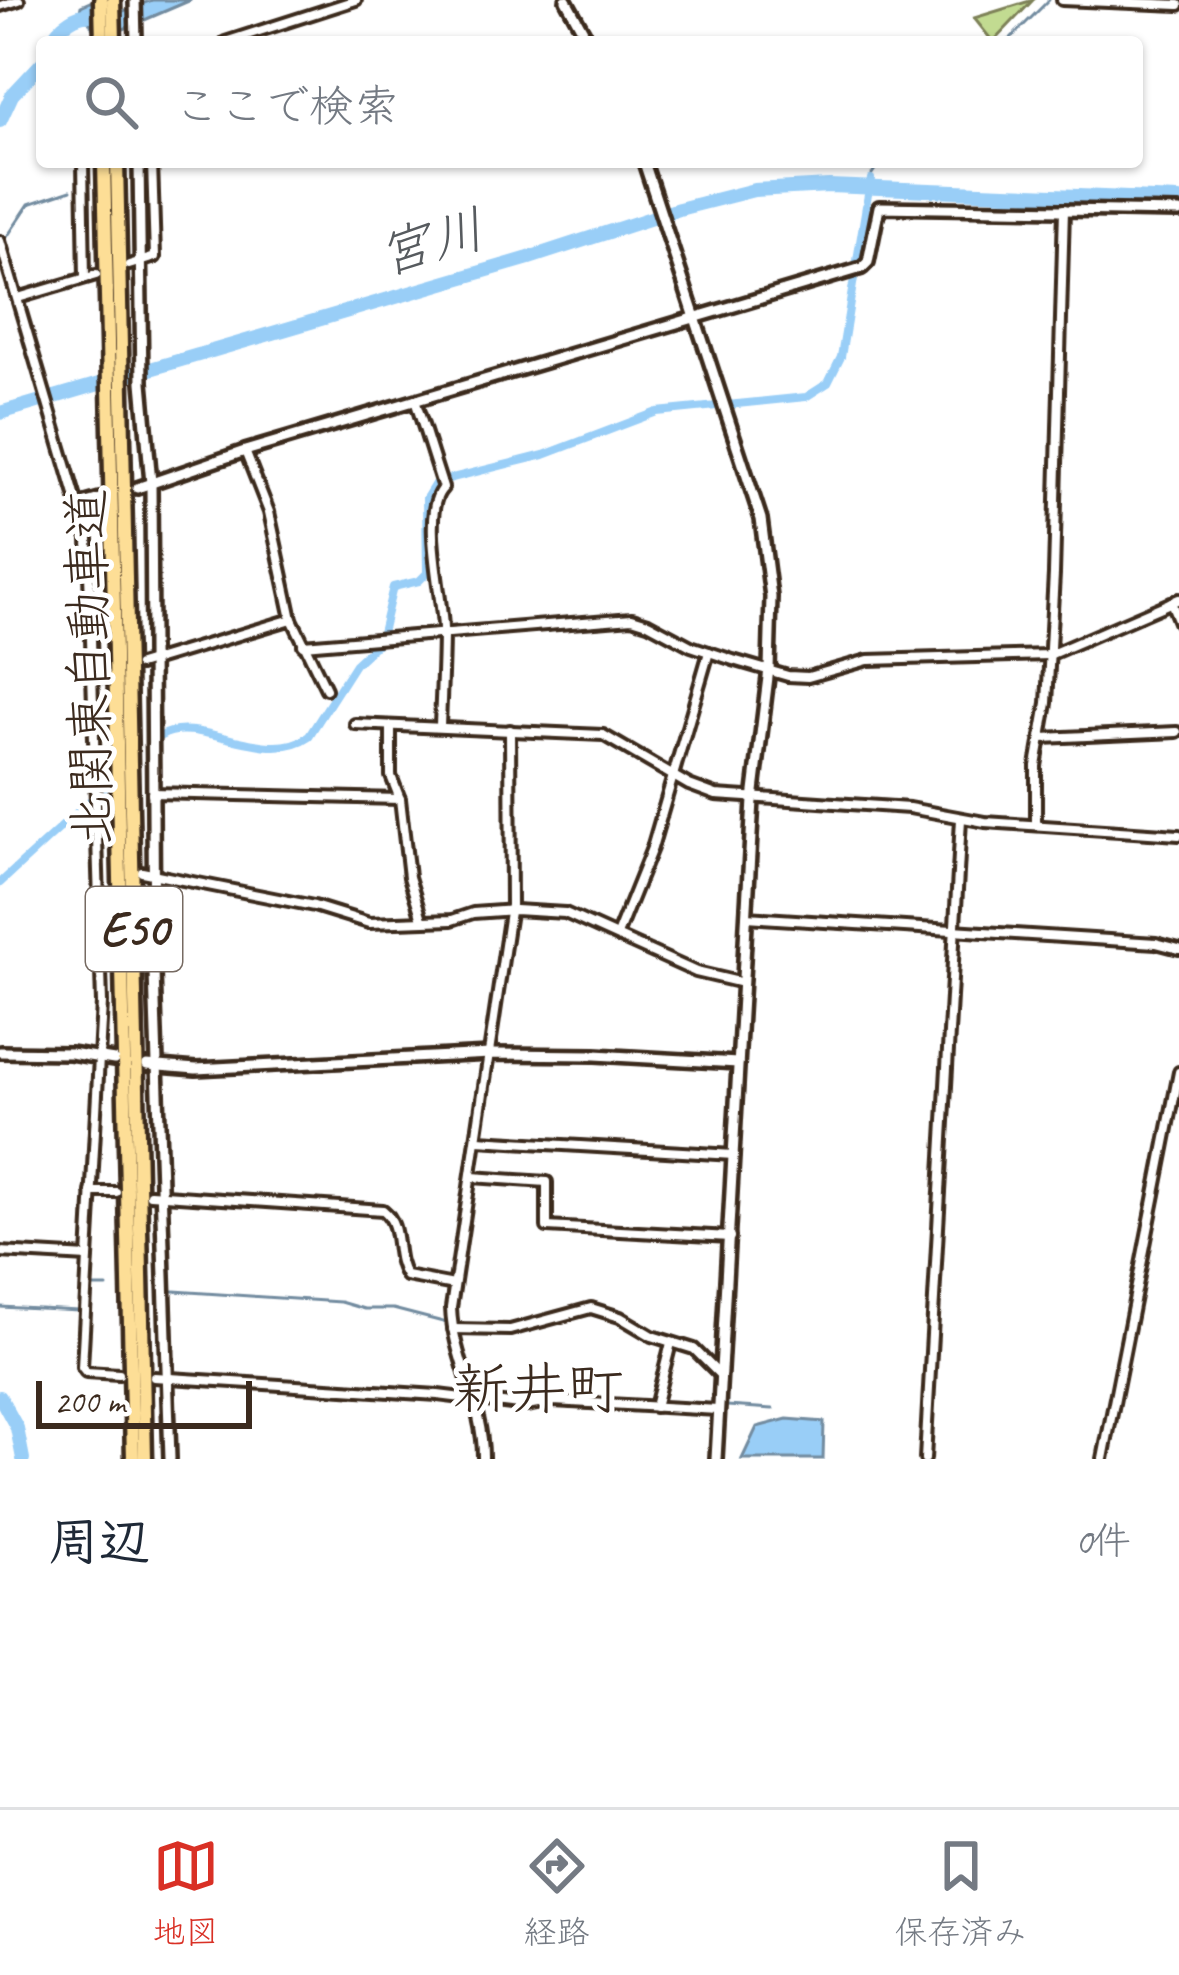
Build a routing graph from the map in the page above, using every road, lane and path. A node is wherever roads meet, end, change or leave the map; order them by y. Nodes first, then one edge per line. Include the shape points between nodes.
1 (19, 0) edge
2 (101, 0) edge
3 (113, 0) edge
4 (135, 0) edge
5 (356, 0) edge
6 (566, 0) edge
7 (1062, 0) edge
8 (1179, 5) edge
9 (0, 6) edge
10 (102, 36) edge
11 (114, 36) edge
12 (136, 36) edge
13 (244, 36) edge
14 (586, 36) edge
15 (83, 168) edge
16 (104, 168) edge
17 (117, 168) edge
18 (139, 168) edge
19 (152, 168) edge
20 (646, 168) edge
21 (1064, 208) junction
22 (1179, 212) edge
23 (0, 242) edge
24 (143, 261) junction
25 (129, 265) dead end
26 (17, 298) junction
27 (695, 317) junction
28 (115, 361) junction
29 (116, 399) junction
30 (415, 400) junction
31 (244, 451) junction
32 (151, 483) junction
33 (137, 488) dead end
34 (100, 499) dead end
35 (80, 505) junction
36 (1175, 601) edge
37 (292, 619) junction
38 (1179, 622) edge
39 (443, 631) junction
40 (303, 645) junction
41 (709, 652) junction
42 (1049, 655) junction
43 (144, 664) junction
44 (769, 669) junction
45 (101, 683) tunnel mouth
46 (90, 688) junction
47 (326, 689) dead end
48 (355, 724) dead end
49 (391, 725) junction
50 (440, 727) junction
51 (510, 730) junction
52 (1178, 731) edge
53 (1042, 738) junction
54 (672, 775) junction
55 (152, 794) junction
56 (400, 799) junction
57 (753, 800) junction
58 (961, 819) junction
59 (1036, 823) junction
60 (1179, 835) edge
61 (148, 873) junction
62 (510, 911) junction
63 (747, 917) junction
64 (422, 919) junction
65 (954, 930) junction
66 (617, 935) junction
67 (1179, 949) edge
68 (743, 983) junction
69 (0, 1052) edge
70 (490, 1054) junction
71 (99, 1057) junction
72 (114, 1060) dead end
73 (738, 1063) junction
74 (152, 1065) junction
75 (1179, 1072) edge
76 (1177, 1094) edge
77 (478, 1140) junction
78 (734, 1155) junction
79 (472, 1178) junction
80 (91, 1192) junction
81 (116, 1192) dead end
82 (155, 1194) junction
83 (730, 1237) junction
84 (0, 1252) edge
85 (88, 1256) junction
86 (454, 1285) junction
87 (454, 1329) junction
88 (671, 1342) junction
89 (119, 1374) dead end
90 (720, 1375) junction
91 (154, 1377) dead end
92 (167, 1378) junction
93 (475, 1402) junction
94 (656, 1407) junction
95 (718, 1411) junction
96 (133, 1459) edge
97 (146, 1459) edge
98 (170, 1459) edge
99 (484, 1459) edge
100 (716, 1459) edge
101 (925, 1459) edge
102 (1103, 1459) edge

1 - 9 street
2 - 10 highway
3 - 11 highway
4 - 12 street
5 - 13 street
6 - 14 street
7 - 8 street
15 - 26 street via 91,276
16 - 28 highway, 北関東自動車道 / E50
17 - 28 highway, 北関東自動車道 / E50
18 - 24 street
19 - 24 street via 155,256
20 - 27 street
21 - 22 street
21 - 27 street via 879,206 868,262
21 - 42 street
23 - 26 street
24 - 25 street
24 - 32 street
26 - 35 street
27 - 30 street
27 - 44 street via 768,551
28 - 29 highway, 北関東自動車道 / E50
29 - 96 highway, 北関東自動車道 / E50
29 - 97 highway, 北関東自動車道 / E50
30 - 31 street
30 - 39 street via 440,482 435,559
31 - 32 street
31 - 37 street via 268,512
32 - 33 street
32 - 43 street
34 - 35 street
35 - 46 street via 88,539
36 - 38 street
36 - 42 street
37 - 40 street
37 - 43 street
39 - 40 street
39 - 41 street via 632,619
39 - 50 street
40 - 47 street
41 - 44 street
41 - 54 street
42 - 44 street via 868,661 808,677
42 - 53 street
43 - 55 street
44 - 57 street
45 - 46 street
46 - 71 street via 104,865
48 - 49 street
49 - 50 street
49 - 56 street via 391,776
50 - 51 street
51 - 54 street via 603,735
51 - 62 street
52 - 53 street
53 - 59 street
54 - 57 street via 701,791
54 - 66 street
55 - 56 street
55 - 61 street
56 - 64 street
57 - 58 street via 909,808
57 - 63 street
58 - 59 street
58 - 65 street
59 - 60 street
61 - 64 street via 369,923
61 - 74 street
62 - 64 street
62 - 66 street via 572,915
62 - 70 street
63 - 65 street
63 - 68 street
65 - 67 street
65 - 101 street
66 - 68 street via 696,972
68 - 73 street
69 - 71 street
70 - 73 street
70 - 74 street
70 - 77 street
71 - 72 street
71 - 80 street
73 - 78 street
74 - 82 street
75 - 76 street
76 - 102 street
77 - 78 street
77 - 79 street
78 - 83 street
79 - 83 street via 547,1182 548,1227
79 - 86 street
80 - 81 street
80 - 85 street
82 - 86 street via 383,1210 394,1223 406,1276
82 - 92 street
83 - 90 street
84 - 85 street
85 - 89 street via 83,1370
86 - 87 street
87 - 88 street via 510,1330 591,1308
87 - 93 street
88 - 90 street via 694,1348
88 - 94 street
90 - 95 street
91 - 92 street
92 - 93 street
92 - 98 street
93 - 94 street
93 - 99 street
94 - 95 street
95 - 100 street

